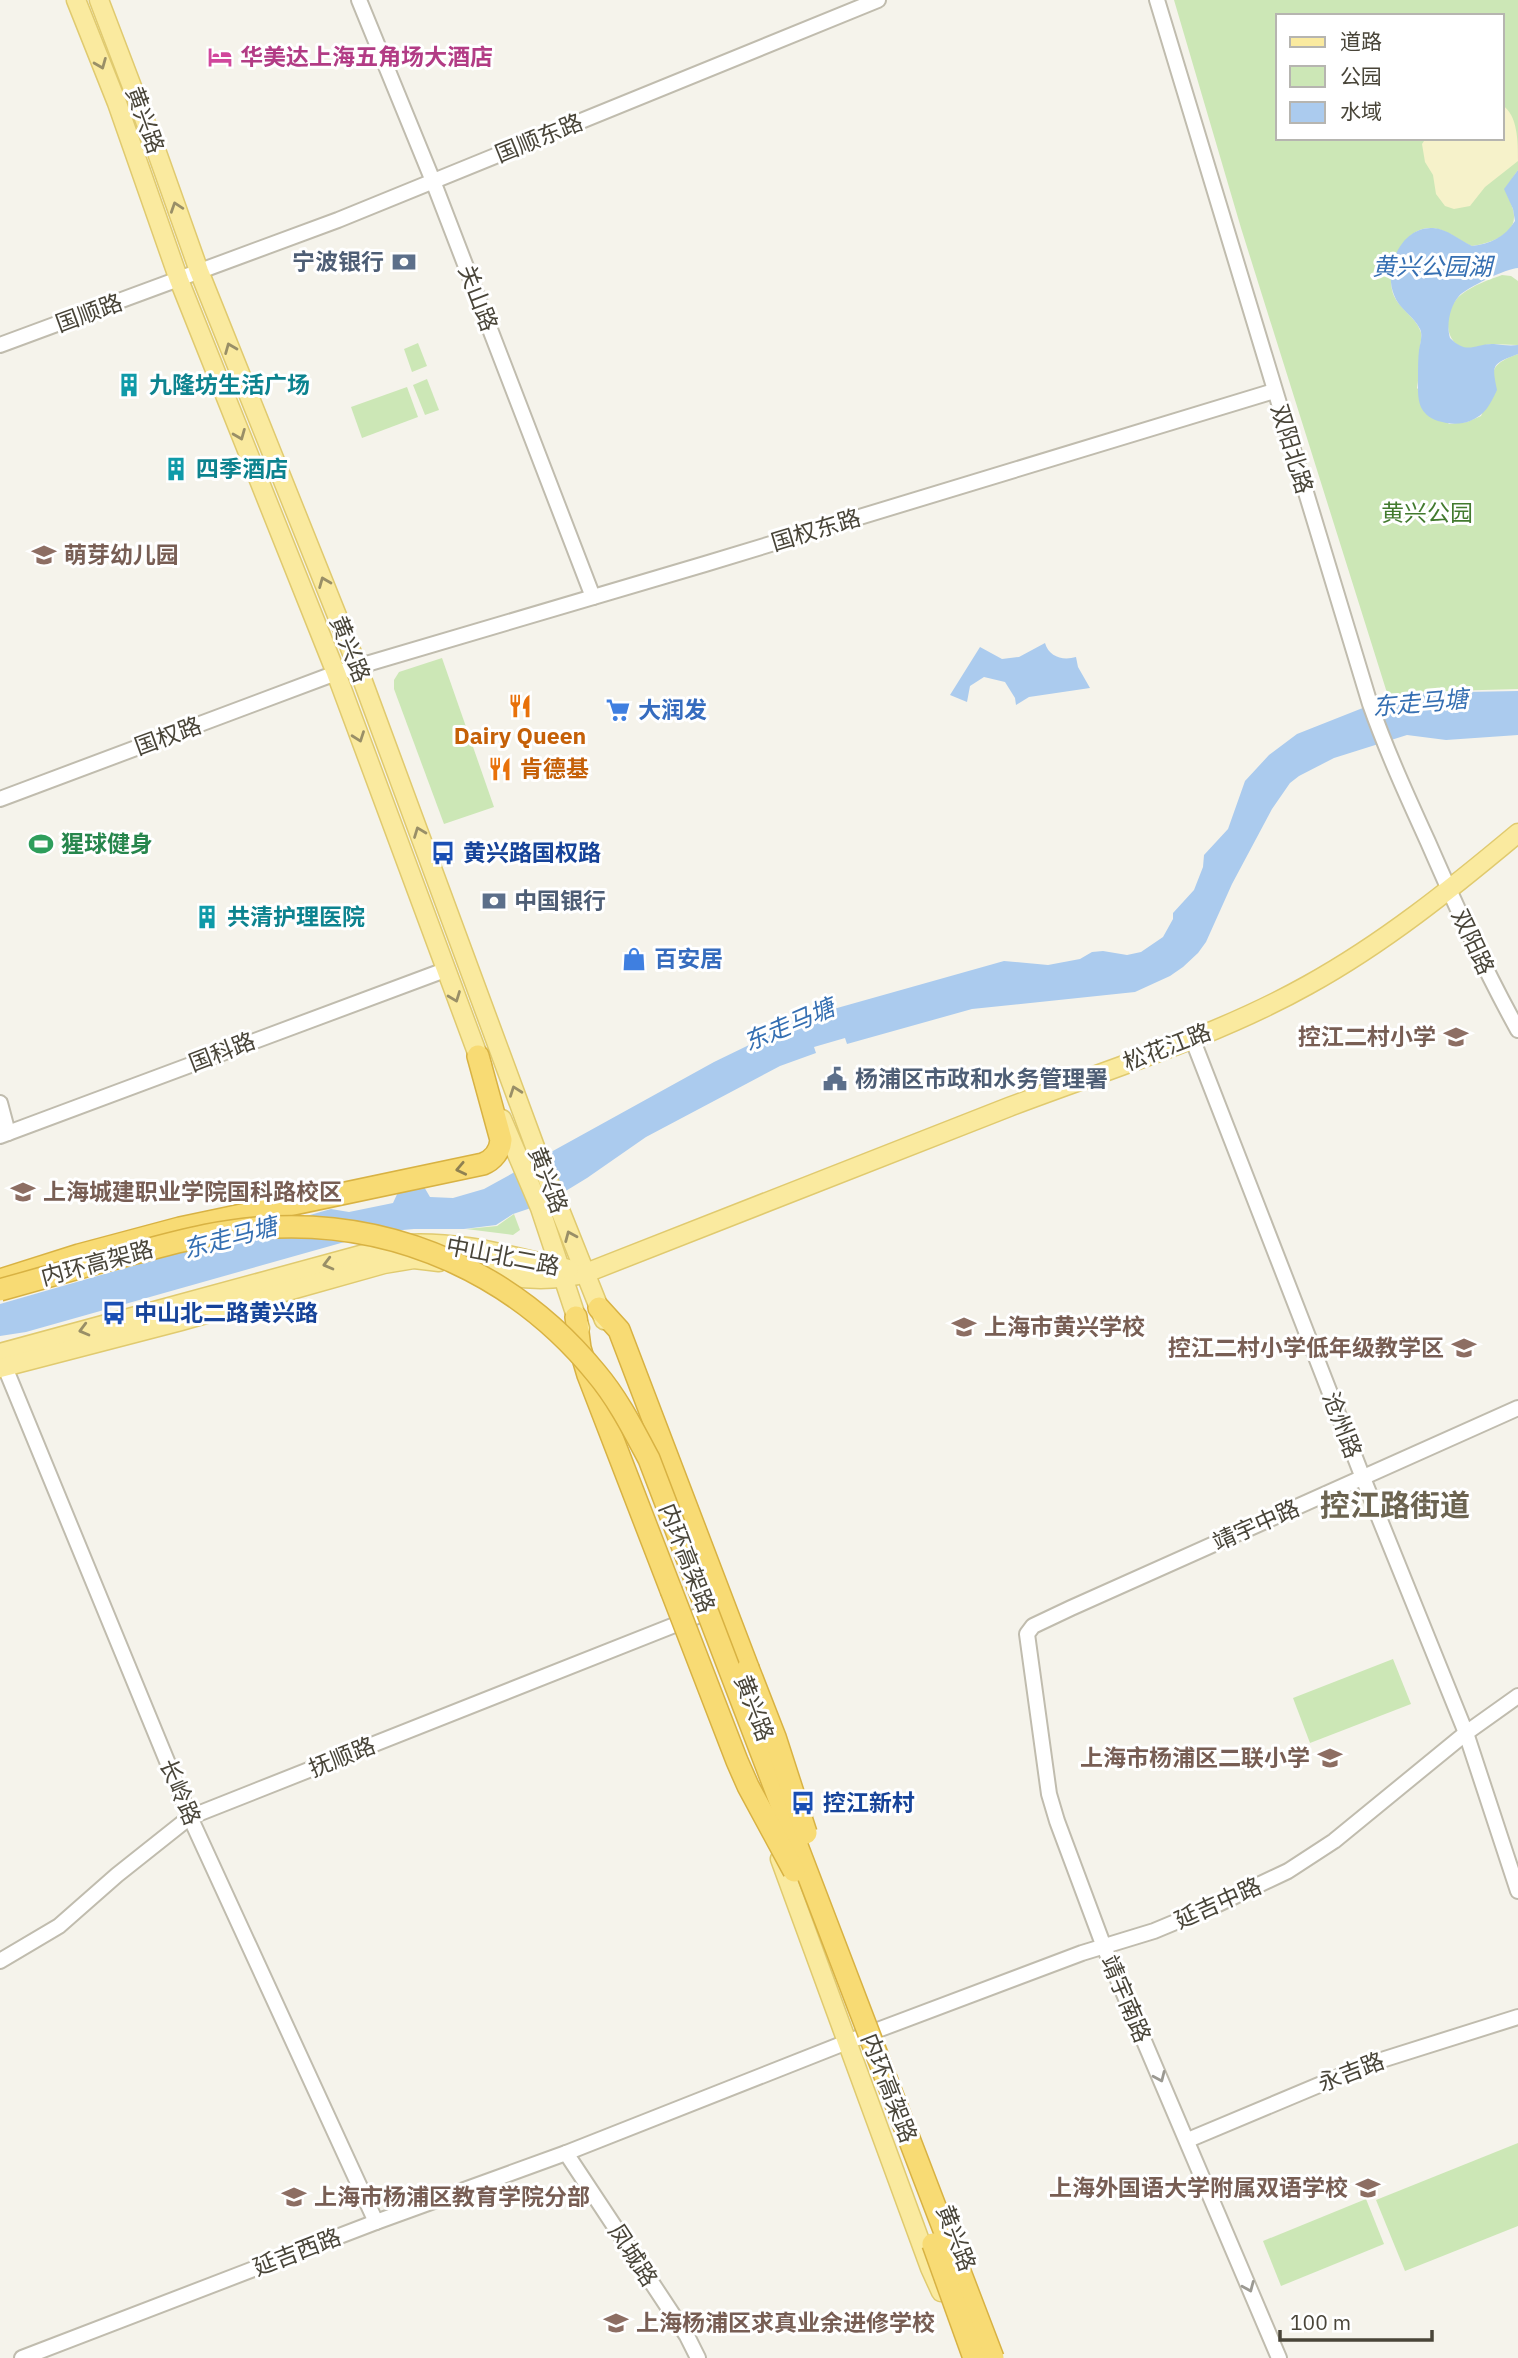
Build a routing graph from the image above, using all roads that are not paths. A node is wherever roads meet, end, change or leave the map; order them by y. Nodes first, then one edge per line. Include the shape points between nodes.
1 (76, 0) edge
2 (99, 0) edge
3 (359, 0) edge
4 (878, 0) edge
5 (1157, 0) edge
6 (433, 181) junction
7 (199, 271) junction
8 (178, 280) junction
9 (0, 345) edge
10 (1274, 391) junction
11 (593, 597) junction
12 (358, 668) junction
13 (335, 673) junction
14 (0, 799) edge
15 (1518, 833) edge
16 (1449, 891) junction
17 (445, 970) junction
18 (1518, 1030) edge
19 (1192, 1038) junction
20 (478, 1056) junction
21 (0, 1102) edge
22 (4, 1135) edge
23 (547, 1203) junction
24 (562, 1273) junction
25 (586, 1273) junction
26 (0, 1280) edge
27 (0, 1290) edge
28 (0, 1303) edge
29 (599, 1308) junction
30 (576, 1317) junction
31 (1, 1361) edge
32 (1518, 1408) edge
33 (1363, 1478) junction
34 (716, 1608) junction
35 (691, 1619) junction
36 (1033, 1626) joint
37 (1518, 1696) edge
38 (1465, 1733) junction
39 (190, 1818) junction
40 (795, 1872) junction
41 (1518, 1891) edge
42 (1104, 1947) junction
43 (0, 1961) edge
44 (848, 1979) junction
45 (1518, 2017) edge
46 (875, 2031) junction
47 (846, 2043) junction
48 (1188, 2140) junction
49 (566, 2153) junction
50 (376, 2222) junction
51 (22, 2358) edge
52 (698, 2358) edge
53 (974, 2358) edge
54 (994, 2358) edge
55 (1003, 2358) edge
56 (1279, 2358) edge

1 -> 8 main road, 黄兴路
7 -> 2 main road, 黄兴路
3 - 6 street, 关山路
4 - 6 street, 国顺东路
5 - 10 street, 双阳北路
6 - 7 street, 国顺东路
6 - 11 street, 关山路
7 - 8 street, 国顺路
12 -> 7 main road, 黄兴路
8 - 9 street, 国顺路
8 -> 13 main road, 黄兴路
10 - 11 street, 国权东路
10 - 16 street, 双阳北路 via 1370,704
11 - 12 street, 国权东路
12 - 13 street, 国权路
23 -> 12 main road, 黄兴路 via 538,1155
13 - 14 street, 国权路
13 -> 17 main road, 黄兴路
15 - 16 main road, 松花江路
16 - 18 street, 双阳路
16 - 19 main road, 松花江路 via 1308,985
17 -> 20 main road, 黄兴路
17 - 22 street, 国科路
19 - 25 main road, 松花江路
19 - 33 street, 沧州路
20 - 23 main road, 黄兴路 via 522,1165
20 -> 26 highway via 500,1147 483,1164 180,1227
21 - 22 street
23 - 24 main road, 黄兴路
25 -> 23 main road, 黄兴路
24 - 25 main road, 中山北二路
24 - 30 main road, 黄兴路
24 - 31 main road, 中山北二路 via 494,1250 427,1242 401,1244
25 - 29 main road, 黄兴路
27 - 44 highway, 内环高架路, bridge via 182,1241 299,1227 355,1231 442,1255 524,1302 597,1374 649,1459
28 - 40 highway, 内环高架路, bridge via 222,1245 280,1240 344,1242 394,1253 464,1279 499,1300 584,1377 633,1453
29 - 34 main road, 黄兴路
29 - 44 highway, bridge via 621,1335 748,1668 790,1782
30 - 35 main road, 黄兴路
30 - 40 highway, bridge via 588,1375 737,1761
31 - 39 street, 长岭路
32 - 33 street, 靖宇中路
33 - 36 street, 靖宇中路
33 - 38 street, 沧州路
34 - 35 street, 抚顺路
34 - 46 main road, 黄兴路
35 - 39 street, 抚顺路
35 - 47 main road, 黄兴路
36 - 42 street, 靖宇南路 via 1026,1640 1049,1794
37 - 38 street, 延吉中路
38 - 41 street, 沧州路
38 - 42 street, 延吉中路 via 1334,1841 1288,1871 1154,1931
39 - 43 street, 抚顺路 via 59,1926
39 - 50 street, 长岭路
40 - 53 highway, 内环高架路, bridge
42 - 46 street, 延吉中路
42 -> 48 street, 靖宇南路
44 - 54 highway, 内环高架路, bridge
45 - 48 street, 永吉路 via 1369,2064
46 - 47 street, 延吉中路
46 - 55 main road, 黄兴路
47 - 49 street, 延吉西路
47 - 53 main road, 黄兴路 via 930,2268
48 -> 56 street, 靖宇南路
49 - 50 street, 延吉西路
49 - 52 street, 凤城路
50 - 51 street, 延吉西路

